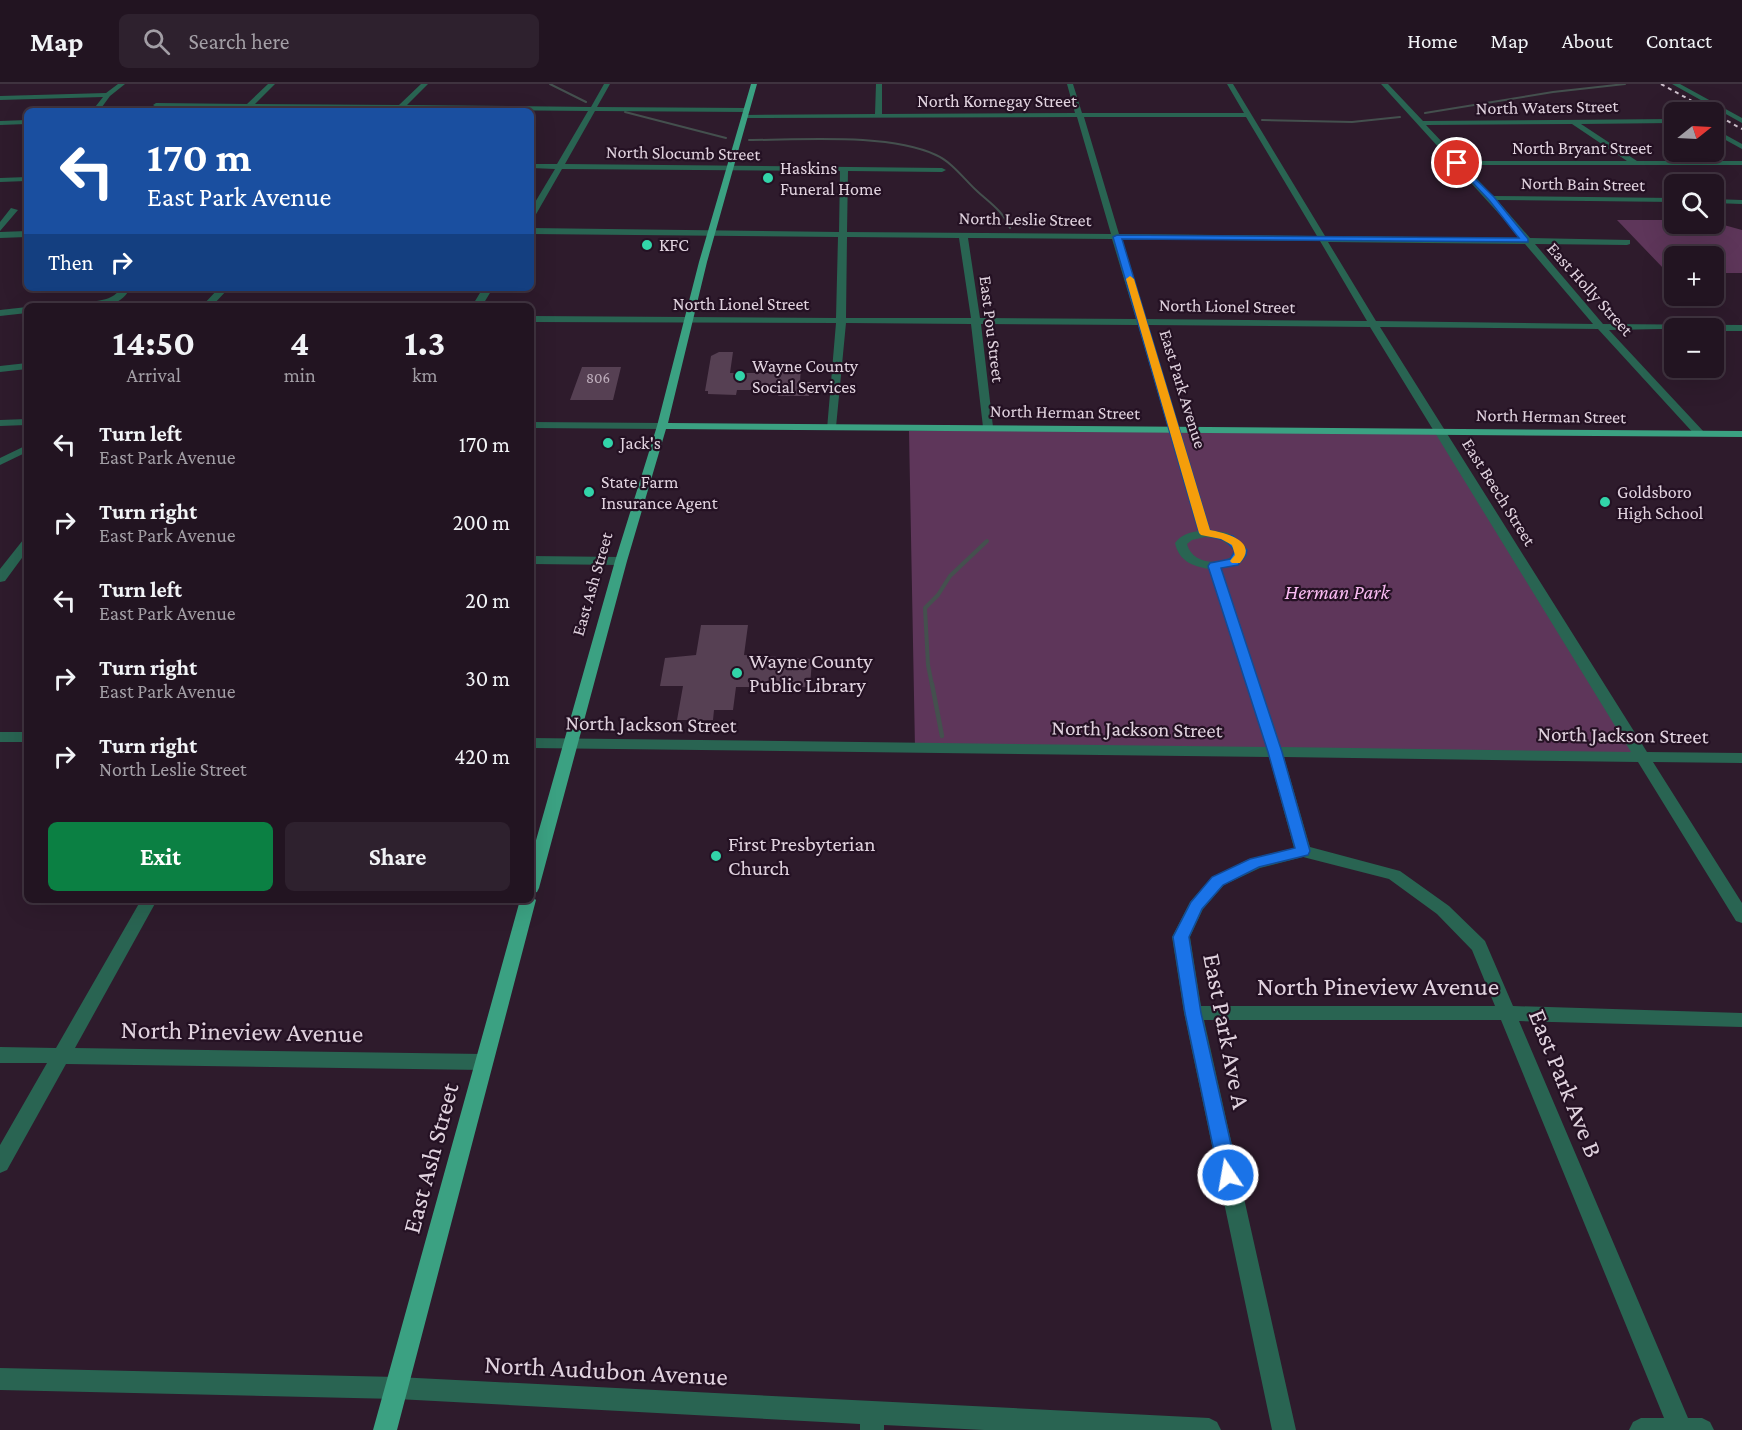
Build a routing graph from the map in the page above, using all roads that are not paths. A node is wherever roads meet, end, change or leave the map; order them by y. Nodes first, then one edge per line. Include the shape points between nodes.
1 (122, 84) edge
2 (272, 84) edge
3 (425, 84) edge
4 (606, 84) edge
5 (754, 84) edge
6 (879, 84) edge
7 (1070, 84) edge
8 (1230, 84) edge
9 (1384, 84) edge
10 (1675, 84) edge
11 (108, 95) junction
12 (0, 98) edge
13 (156, 105) dead end
14 (97, 108) edge
15 (223, 108) edge
16 (246, 108) edge
17 (401, 108) edge
18 (534, 109) edge
19 (592, 109) junction
20 (746, 113) junction
21 (1249, 115) junction
22 (878, 116) junction
23 (1080, 116) junction
24 (1664, 121) edge
25 (1742, 121) edge
26 (24, 122) edge
27 (0, 123) edge
28 (1421, 123) junction
29 (1575, 123) junction
30 (1724, 136) edge
31 (1742, 147) edge
32 (1457, 163) junction
33 (1636, 163) junction
34 (1742, 163) edge
35 (534, 166) edge
36 (559, 167) junction
37 (730, 168) junction
38 (844, 169) junction
39 (942, 170) dead end
40 (24, 179) edge
41 (0, 180) edge
42 (1491, 198) junction
43 (1664, 200) edge
44 (1724, 201) edge
45 (1742, 202) edge
46 (14, 210) dead end
47 (534, 211) edge
48 (0, 228) edge
49 (534, 231) edge
50 (712, 231) junction
51 (24, 234) edge
52 (844, 234) junction
53 (963, 234) junction
54 (0, 235) edge
55 (1117, 237) junction
56 (1321, 238) junction
57 (1525, 241) junction
58 (1627, 242) dead end
59 (124, 291) edge
60 (221, 291) edge
61 (96, 303) edge
62 (210, 303) edge
63 (24, 310) edge
64 (0, 313) edge
65 (534, 319) edge
66 (688, 320) junction
67 (841, 321) junction
68 (1142, 321) junction
69 (976, 322) junction
70 (1373, 324) junction
71 (1601, 327) junction
72 (1742, 328) edge
73 (24, 366) edge
74 (0, 369) edge
75 (24, 422) edge
76 (0, 423) edge
77 (534, 425) edge
78 (662, 426) junction
79 (831, 427) junction
80 (987, 427) junction
81 (1175, 430) junction
82 (1440, 431) junction
83 (1700, 434) junction
84 (1742, 434) edge
85 (24, 450) edge
86 (0, 462) edge
87 (1205, 533) junction
88 (22, 555) edge
89 (534, 560) edge
90 (621, 561) junction
91 (1214, 566) junction
92 (0, 578) edge
93 (0, 737) edge
94 (24, 737) edge
95 (534, 743) edge
96 (571, 744) junction
97 (1275, 752) junction
98 (1642, 756) junction
99 (1742, 758) edge
100 (1303, 851) junction
101 (534, 877) edge
102 (147, 903) edge
103 (527, 903) edge
104 (1742, 916) edge
105 (1193, 1013) junction
106 (1509, 1013) junction
107 (1742, 1020) edge
108 (0, 1055) edge
109 (62, 1056) junction
110 (483, 1062) junction
111 (0, 1164) edge
112 (0, 1379) edge
113 (397, 1388) junction
114 (872, 1421) edge
115 (385, 1430) edge
116 (1209, 1430) edge
117 (1284, 1430) edge
118 (1641, 1430) edge
119 (1681, 1430) edge
120 (1702, 1430) edge

1 - 11 street
2 - 16 street
3 - 17 street
4 - 19 street
5 - 20 main road, East Ash Street
6 - 22 street
7 - 23 street, East Park Avenue
8 - 21 street, East Beech Street
9 - 28 street, East Holly Street
10 - 25 street
11 - 12 street
11 - 14 street
13 - 15 street, North Kornegay Street
18 - 19 street, North Kornegay Street
19 - 20 street, North Kornegay Street
19 - 36 street
20 - 22 street, North Kornegay Street
20 - 37 main road, East Ash Street
21 - 23 street, North Kornegay Street
21 - 56 street, East Beech Street
22 - 23 street, North Kornegay Street
23 - 55 street, East Park Avenue
24 - 29 street, North Waters Street
26 - 27 street
28 - 29 street, North Waters Street
28 - 32 street, East Holly Street
29 - 33 street
30 - 31 street
32 - 33 street, North Bryant Street
32 - 42 street, East Holly Street
33 - 34 street, North Bryant Street
35 - 36 street, North Slocumb Street
36 - 37 street, North Slocumb Street
36 - 47 street
37 - 38 street, North Slocumb Street
37 - 50 main road, East Ash Street
38 - 39 street, North Slocumb Street
38 - 52 street
40 - 41 street
42 - 43 street, North Bain Street
42 - 57 street, East Holly Street
44 - 45 street
46 - 48 street
49 - 50 street, North Leslie Street
50 - 52 street, North Leslie Street
50 - 66 main road, East Ash Street
51 - 54 street
52 - 53 street, North Leslie Street
52 - 67 street
53 - 55 street, North Leslie Street
53 - 69 street, East Pou Street
55 - 56 street, North Leslie Street
55 - 68 street, East Park Avenue
56 - 57 street, North Leslie Street
56 - 70 street, East Beech Street
57 - 58 street, North Leslie Street
57 - 71 street, East Holly Street
59 - 61 street via 113,301
60 - 62 street
63 - 64 street
65 - 66 street, North Lionel Street
66 - 67 street, North Lionel Street
66 - 78 main road, East Ash Street
67 - 69 street, North Lionel Street
67 - 79 street
68 - 69 street, North Lionel Street
68 - 70 street, North Lionel Street
68 - 81 street, East Park Avenue
69 - 80 street, East Pou Street
70 - 71 street, North Lionel Street
70 - 82 street, East Beech Street
71 - 72 street, North Lionel Street
71 - 83 street, East Holly Street
73 - 74 street
75 - 76 street
77 - 78 street, North Herman Street
78 - 79 main road, North Herman Street
78 - 90 main road, East Ash Street
79 - 80 main road, North Herman Street
80 - 81 main road, North Herman Street
81 - 82 main road, North Herman Street
81 - 87 street, East Park Avenue
82 - 83 main road, North Herman Street
82 - 98 street, East Beech Street
83 - 84 main road, North Herman Street
85 - 86 street
87 - 91 street via 1188,537 1181,548 1193,560
87 - 91 street via 1229,538 1241,550 1234,562
88 - 92 street
89 - 90 street
90 - 96 main road, East Ash Street
91 - 97 street
93 - 94 street
95 - 96 street, North Jackson Street
96 - 97 street, North Jackson Street
96 - 101 main road, East Ash Street
97 - 98 street, North Jackson Street
97 - 100 street
98 - 99 street, North Jackson Street
98 - 104 street, East Beech Street
100 - 105 street, East Park Ave A via 1255,863 1218,881 1196,906 1181,937
100 - 106 street, East Park Ave B via 1394,875 1443,910 1479,946
102 - 109 street
103 - 110 main road, East Ash Street
105 - 106 street, North Pineview Avenue
105 - 117 street, East Park Ave A
106 - 107 street, North Pineview Avenue
106 - 119 street, East Park Ave B
108 - 109 street, North Pineview Avenue
109 - 110 street, North Pineview Avenue
109 - 111 street
110 - 113 main road, East Ash Street
112 - 113 street, North Audubon Avenue
113 - 114 street, North Audubon Avenue
113 - 115 main road, East Ash Street
114 - 116 street, North Audubon Avenue
118 - 119 street
119 - 120 street

